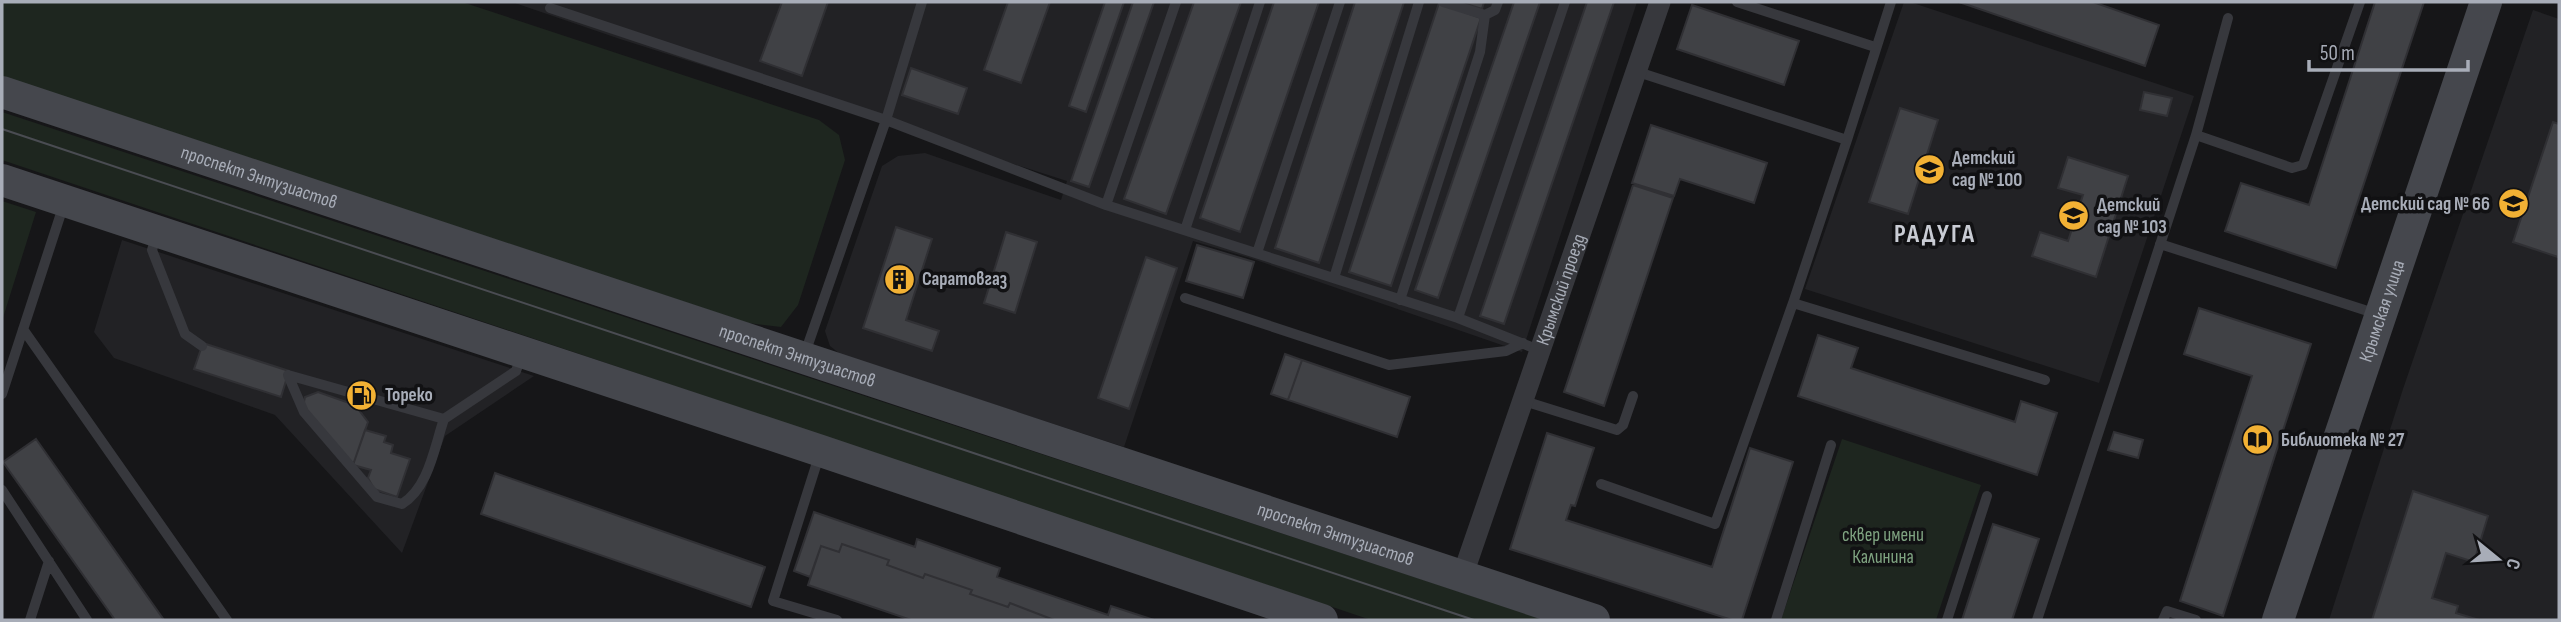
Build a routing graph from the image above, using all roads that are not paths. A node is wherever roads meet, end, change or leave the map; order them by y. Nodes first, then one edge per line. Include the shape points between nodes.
1 (922, 2) edge
2 (1176, 2) edge
3 (1260, 2) edge
4 (1340, 2) edge
5 (1419, 2) edge
6 (1443, 2) edge
7 (1498, 2) edge
8 (1565, 2) edge
9 (1660, 2) edge
10 (1737, 2) edge
11 (1891, 2) edge
12 (2360, 2) edge
13 (2486, 2) edge
14 (1765, 7) edge
15 (550, 8) dead end
16 (1485, 15) junction
17 (2228, 18) dead end
18 (1875, 47) junction
19 (1635, 71) junction
20 (2, 92) edge
21 (886, 120) junction
22 (2196, 135) junction
23 (1847, 140) junction
24 (2, 180) edge
25 (65, 202) junction
26 (1106, 205) junction
27 (1185, 230) junction
28 (158, 232) junction
29 (2160, 244) junction
30 (1257, 253) junction
31 (1334, 278) junction
32 (1185, 298) dead end
33 (1400, 300) junction
34 (1793, 303) junction
35 (2379, 314) junction
36 (1458, 318) junction
37 (23, 329) junction
38 (202, 346) dead end
39 (1531, 346) junction
40 (523, 353) junction
41 (803, 359) junction
42 (2045, 380) dead end
43 (2, 394) edge
44 (1633, 396) dead end
45 (1521, 400) junction
46 (444, 419) junction
47 (1831, 445) dead end
48 (821, 451) junction
49 (1601, 484) dead end
50 (2, 489) edge
51 (1987, 496) dead end
52 (48, 561) junction
53 (1462, 577) junction
54 (813, 616) edge
55 (30, 620) edge
56 (87, 620) edge
57 (227, 620) edge
58 (837, 620) edge
59 (1322, 620) edge
60 (1594, 620) edge
61 (1776, 620) edge
62 (1947, 620) edge
63 (2037, 620) edge
64 (2162, 620) edge
65 (2196, 620) edge
66 (2278, 620) edge

1 - 21 lane
2 - 26 lane
3 - 27 lane
4 - 30 lane
5 - 31 lane
6 - 16 lane
7 - 16 lane via 1495,10
8 - 36 lane
9 - 19 street, Крымский проезд
10 - 14 lane
11 - 18 lane
12 - 22 lane via 2303,165 2292,168
13 - 35 main road, Крымская улица
14 - 18 lane
15 - 21 lane
16 - 33 lane via 1480,52
17 - 22 lane
18 - 23 lane
19 - 23 lane
19 - 39 street, Крымский проезд
20 - 41 main road, проспект Энтузиастов
21 - 26 lane
21 - 41 lane
22 - 29 lane
23 - 34 lane
24 - 25 main road
25 - 28 main road
25 - 37 lane
26 - 27 lane
27 - 30 lane
28 - 38 lane via 152,250 185,334
28 - 40 main road
29 - 35 lane
29 - 63 lane
30 - 31 lane
31 - 33 lane
32 - 39 lane via 1389,365
33 - 36 lane
34 - 42 lane
34 - 49 lane via 1715,524
35 - 66 main road, Крымская улица
36 - 39 lane
37 - 43 lane
37 - 57 lane
39 - 45 street, Крымский проезд
40 - 46 lane via 516,371
40 - 48 main road
41 - 53 main road, проспект Энтузиастов
44 - 45 lane via 1617,430
45 - 53 street, Крымский проезд
46 - 46 lane via 301,379 288,375 304,412 377,497 402,504 412,498 422,485
47 - 61 lane
48 - 54 lane via 773,601
48 - 59 main road
50 - 52 lane
51 - 62 lane
52 - 55 lane
52 - 56 lane
53 - 60 main road, проспект Энтузиастов
54 - 58 lane
64 - 65 lane via 2167,611

